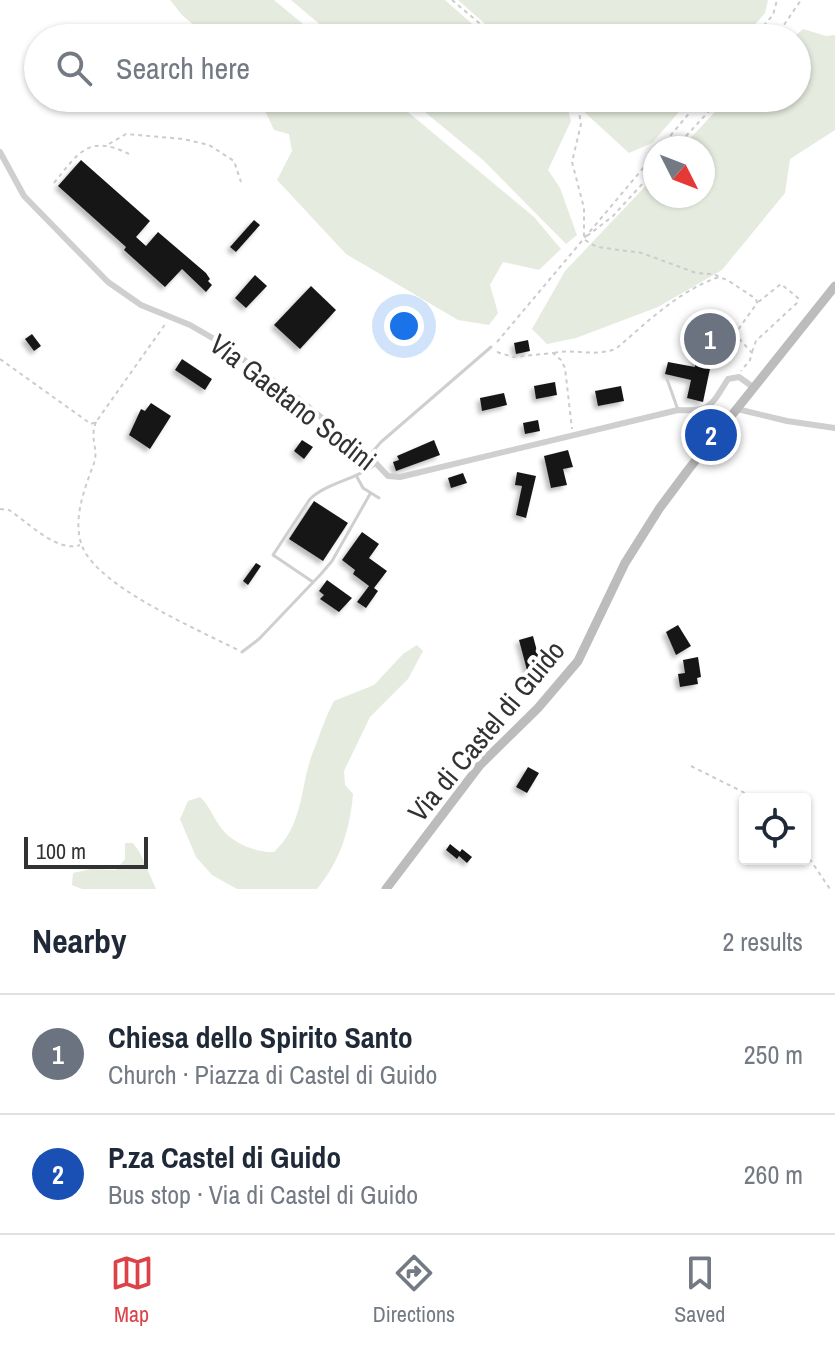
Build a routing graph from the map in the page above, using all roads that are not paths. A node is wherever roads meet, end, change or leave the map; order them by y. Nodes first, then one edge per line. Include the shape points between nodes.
1 (0, 152) edge
2 (835, 286) edge
3 (491, 347) road end
4 (667, 379) dead end
5 (753, 387) junction
6 (737, 409) junction
7 (678, 410) junction
8 (835, 428) edge
9 (369, 456) junction
10 (376, 464) junction
11 (357, 476) junction
12 (370, 494) junction
13 (379, 498) dead end
14 (313, 582) junction
15 (242, 652) road end
16 (386, 889) edge

1 - 9 street, Via Gaetano Sodini via 24,196 96,272 135,302 204,332
2 - 5 street, Via di Castel di Guido
3 - 9 lane
4 - 7 lane
5 - 6 street, Via di Castel di Guido
5 - 7 street, Via Gaetano Sodini via 739,377 728,379 702,412
6 - 8 street
6 - 16 street, Via di Castel di Guido via 640,538 578,661 480,765
7 - 10 street, Via Gaetano Sodini via 398,477 388,476
9 - 10 street, Via Gaetano Sodini
10 - 11 lane
11 - 12 lane
11 - 14 lane via 317,492 273,555
12 - 13 lane
12 - 14 lane via 332,561
14 - 15 lane

